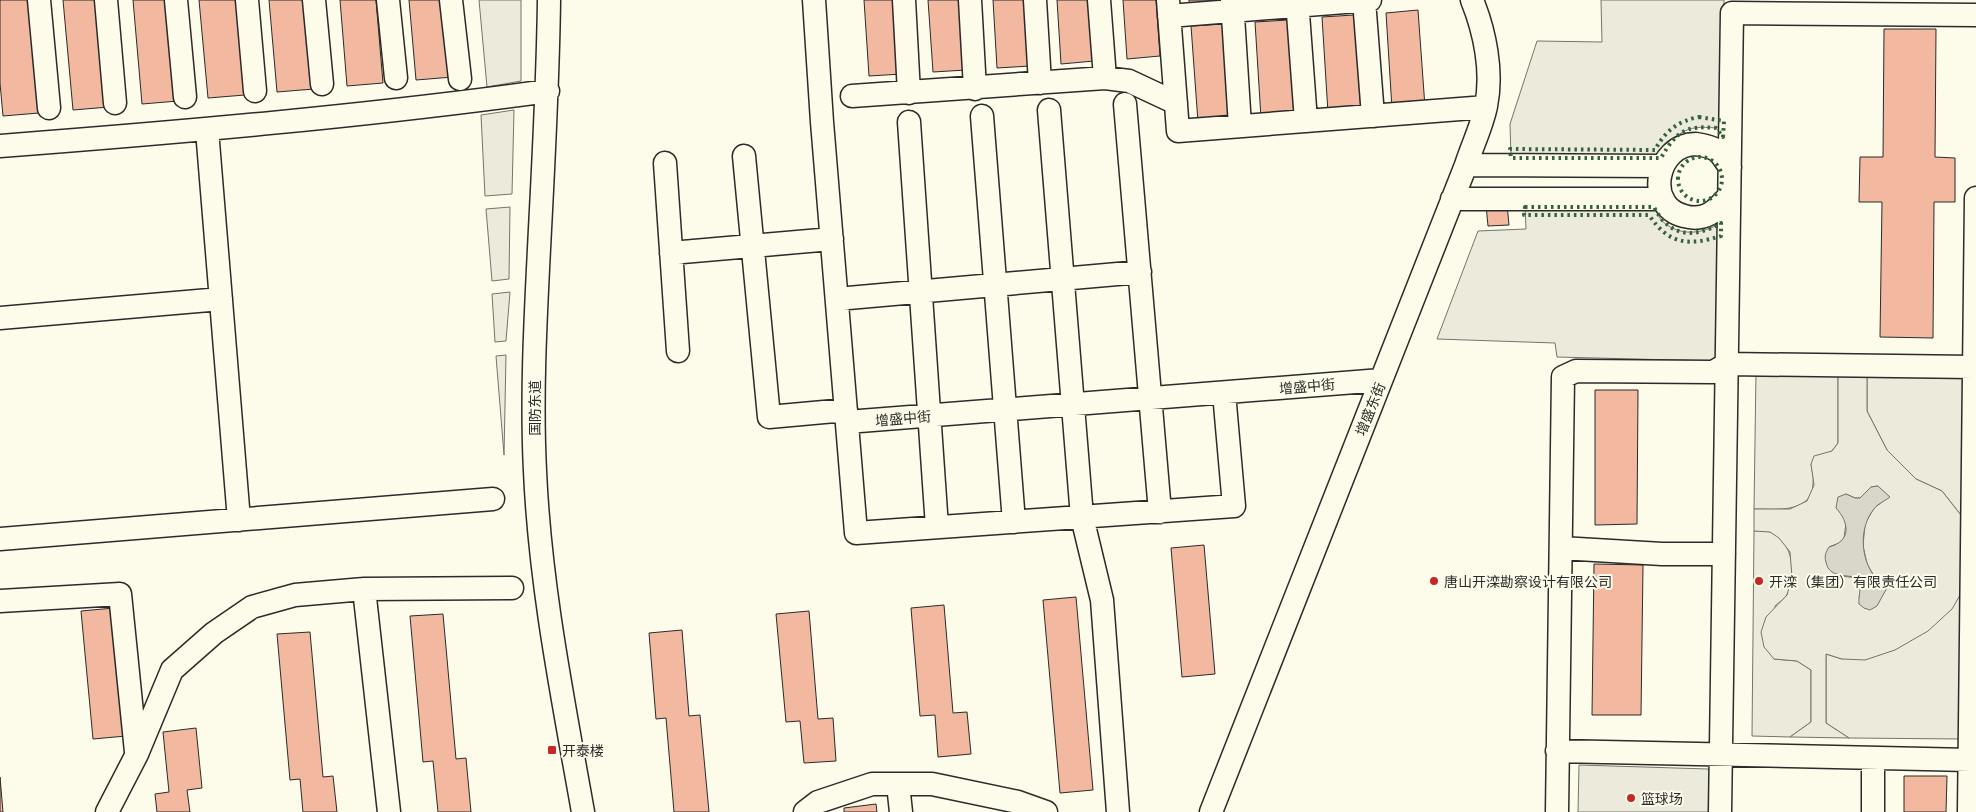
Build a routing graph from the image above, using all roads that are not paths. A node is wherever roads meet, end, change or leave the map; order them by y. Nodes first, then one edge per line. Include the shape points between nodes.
1 (40, 0) edge
2 (106, 0) edge
3 (176, 0) edge
4 (247, 0) edge
5 (314, 0) edge
6 (388, 0) edge
7 (452, 0) edge
8 (549, 0) edge
9 (814, 0) edge
10 (904, 0) edge
11 (970, 0) edge
12 (1035, 0) edge
13 (1099, 0) edge
14 (1364, 0) edge
15 (1370, 0) edge
16 (1472, 0) edge
17 (1298, 3) edge
18 (1232, 6) edge
19 (1169, 8) edge
20 (1976, 15) edge
21 (396, 78) dead end
22 (1105, 78) junction
23 (460, 79) dead end
24 (1040, 83) junction
25 (322, 84) dead end
26 (975, 88) junction
27 (255, 91) dead end
28 (548, 91) junction
29 (909, 93) junction
30 (852, 96) dead end
31 (184, 97) dead end
32 (1176, 102) junction
33 (115, 103) dead end
34 (1126, 104) dead end
35 (1486, 107) junction
36 (49, 108) dead end
37 (1049, 110) dead end
38 (982, 116) dead end
39 (1373, 116) junction
40 (1306, 121) junction
41 (909, 122) dead end
42 (1240, 126) junction
43 (206, 130) junction
44 (0, 146) edge
45 (744, 156) dead end
46 (665, 163) dead end
47 (1466, 165) junction
48 (1662, 166) junction
49 (1730, 166) junction
50 (1730, 196) junction
51 (1976, 198) edge
52 (1452, 199) junction
53 (1662, 199) junction
54 (832, 239) junction
55 (753, 246) junction
56 (671, 253) junction
57 (1140, 272) junction
58 (1063, 279) junction
59 (995, 285) junction
60 (921, 292) junction
61 (221, 299) junction
62 (837, 299) junction
63 (0, 318) edge
64 (678, 350) dead end
65 (1727, 364) junction
66 (1973, 367) junction
67 (1382, 380) junction
68 (1224, 393) junction
69 (1150, 399) junction
70 (1073, 405) junction
71 (1005, 410) junction
72 (847, 416) junction
73 (929, 416) junction
74 (493, 499) dead end
75 (1160, 512) junction
76 (1082, 517) junction
77 (239, 520) junction
78 (1014, 522) junction
79 (937, 527) junction
80 (0, 539) edge
81 (1561, 548) junction
82 (1724, 554) junction
83 (364, 588) junction
84 (512, 588) dead end
85 (0, 600) edge
86 (1557, 751) junction
87 (137, 754) junction
88 (1721, 755) junction
89 (1874, 759) junction
90 (1970, 760) junction
91 (898, 784) junction
92 (107, 812) edge
93 (389, 812) edge
94 (583, 812) edge
95 (805, 812) edge
96 (901, 812) edge
97 (1046, 812) edge
98 (1118, 812) edge
99 (1211, 812) edge
100 (1556, 812) edge
101 (1720, 812) edge
102 (1873, 812) edge
103 (1969, 812) edge

1 - 36 street
2 - 33 street
3 - 31 street
4 - 27 street
5 - 25 street
6 - 21 street
7 - 23 street
8 - 28 street, 国防东道
9 - 54 street
10 - 29 street
11 - 26 street
12 - 24 street
13 - 22 street
14 - 15 street
14 - 17 street
14 - 39 street
16 - 35 street, 增盛东街 via 1486,50
17 - 18 street
17 - 40 street
18 - 19 street
18 - 42 street
19 - 32 street
20 - 49 street via 1732,12
22 - 24 street
22 - 32 street via 1129,81
24 - 26 street
26 - 29 street
28 - 43 street
28 - 94 street, 国防东道 via 534,338 534,470 554,648
29 - 30 street
32 - 42 street via 1178,131
34 - 57 street
35 - 39 street
35 - 47 street, 增盛东街
37 - 58 street
38 - 59 street
39 - 40 street
40 - 42 street
41 - 60 street
43 - 44 street
43 - 61 street
45 - 55 street
46 - 56 street
47 - 48 street
47 - 52 street, 增盛东街
48 - 49 street via 1678,148 1702,144 1717,150
48 - 53 street via 1659,177
49 - 50 street
50 - 53 street via 1717,211 1693,218 1680,216
50 - 65 street
51 - 66 street
52 - 53 street
52 - 67 street, 增盛东街
54 - 55 street
54 - 62 street
55 - 56 street
55 - 72 street, 增盛中街 via 769,417
56 - 64 street
57 - 58 street
57 - 69 street
58 - 59 street
58 - 70 street
59 - 60 street
59 - 71 street
60 - 62 street
60 - 73 street
61 - 63 street
61 - 77 street
62 - 72 street
65 - 66 street
65 - 81 street via 1713,372 1576,372 1563,377
65 - 82 street
66 - 90 street
67 - 68 street, 增盛中街
67 - 99 street, 增盛东街
68 - 69 street, 增盛中街
68 - 75 street via 1234,506
69 - 70 street, 增盛中街
69 - 75 street
70 - 71 street, 增盛中街
70 - 76 street
71 - 73 street, 增盛中街
71 - 78 street
72 - 73 street, 增盛中街
72 - 79 street via 856,533
73 - 79 street
74 - 77 street
75 - 76 street
76 - 78 street
76 - 98 street via 1102,600
77 - 80 street
78 - 79 street
81 - 82 street
81 - 86 street
82 - 88 street
83 - 84 street
83 - 87 street via 294,595 252,607 214,633 172,670
83 - 93 street
85 - 87 street via 120,594
86 - 88 street
86 - 100 street
87 - 92 street
88 - 89 street
88 - 101 street
89 - 90 street
89 - 102 street
90 - 103 street
91 - 95 street via 872,784 818,802
91 - 96 street
91 - 97 street via 932,784 1018,802

